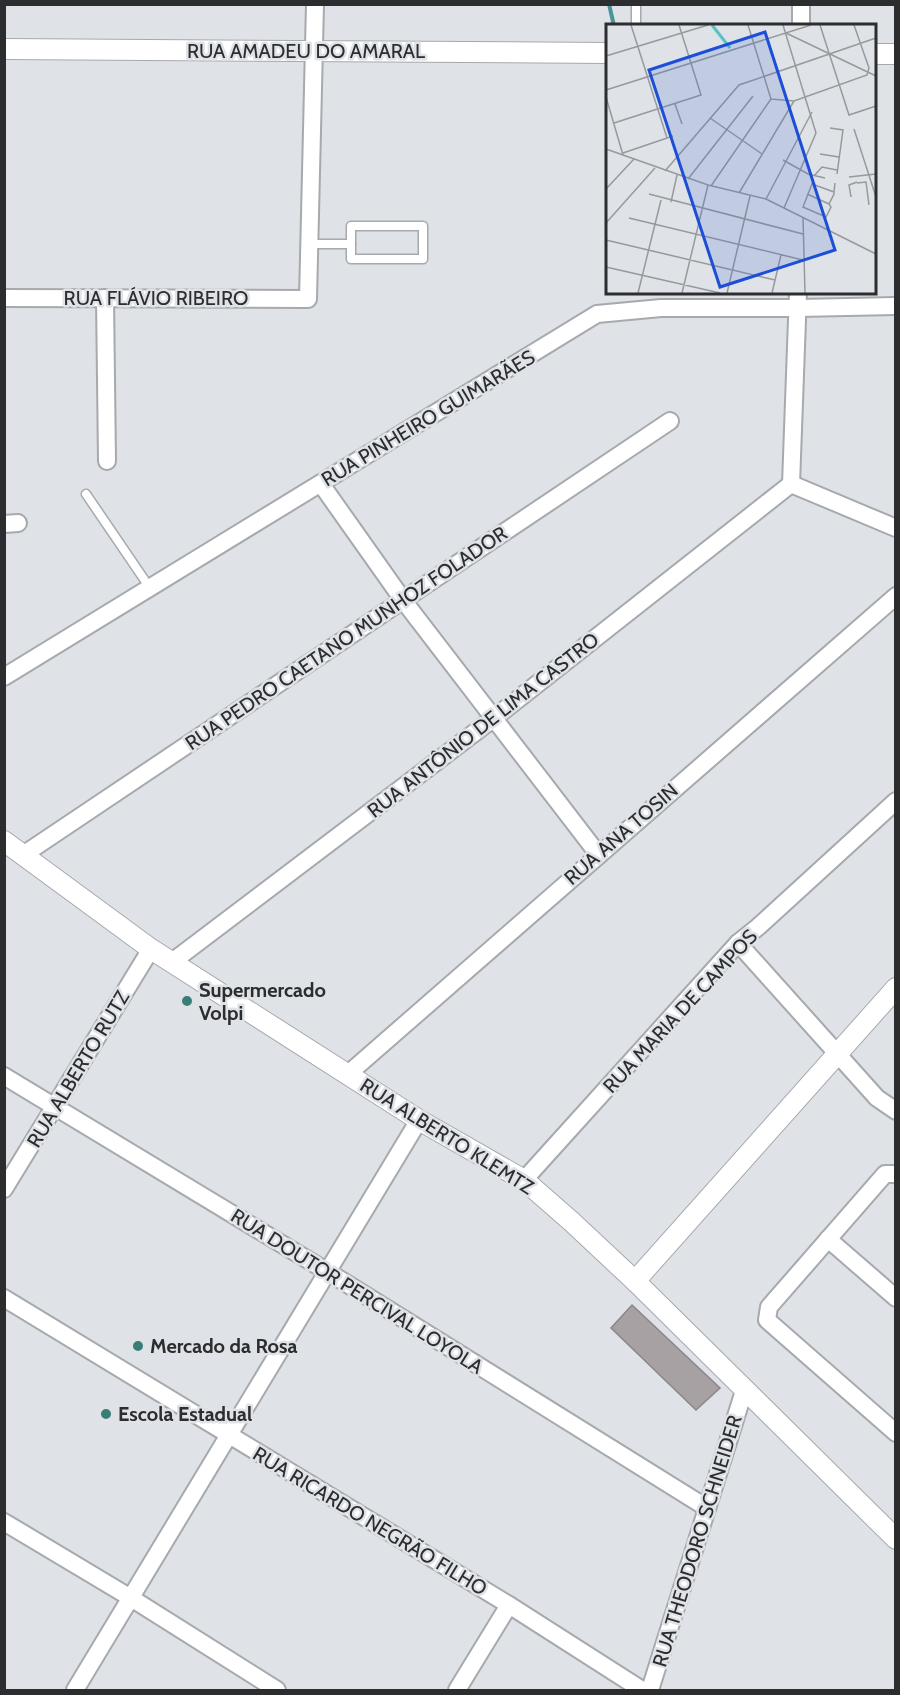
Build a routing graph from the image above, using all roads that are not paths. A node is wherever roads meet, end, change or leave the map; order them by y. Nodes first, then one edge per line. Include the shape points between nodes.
1 (315, 4) edge
2 (636, 4) edge
3 (801, 4) edge
4 (636, 24) edge
5 (801, 24) edge
6 (4, 50) edge
7 (314, 51) junction
8 (606, 53) edge
9 (876, 54) edge
10 (896, 54) edge
11 (309, 244) junction
12 (351, 244) junction
13 (4, 298) edge
14 (105, 298) junction
15 (798, 300) edge
16 (896, 306) edge
17 (670, 421) dead end
18 (107, 461) dead end
19 (321, 484) junction
20 (790, 484) junction
21 (86, 494) dead end
22 (896, 528) edge
23 (150, 588) junction
24 (896, 596) edge
25 (403, 600) junction
26 (4, 677) edge
27 (494, 718) junction
28 (896, 801) edge
29 (4, 841) edge
30 (598, 854) junction
31 (23, 855) junction
32 (738, 943) junction
33 (151, 949) junction
34 (172, 962) junction
35 (896, 988) edge
36 (838, 1053) junction
37 (348, 1074) junction
38 (4, 1076) edge
39 (55, 1107) junction
40 (896, 1111) edge
41 (419, 1120) junction
42 (896, 1174) edge
43 (524, 1180) junction
44 (4, 1189) edge
45 (828, 1239) junction
46 (328, 1272) junction
47 (635, 1281) junction
48 (4, 1298) edge
49 (896, 1298) edge
50 (744, 1391) junction
51 (896, 1433) edge
52 (229, 1436) junction
53 (707, 1508) junction
54 (4, 1522) edge
55 (896, 1539) edge
56 (131, 1598) junction
57 (509, 1605) junction
58 (75, 1690) edge
59 (278, 1690) edge
60 (456, 1690) edge
61 (642, 1690) edge
62 (650, 1690) edge

1 - 7 street
2 - 4 lane
3 - 5 street
6 - 7 street, RUA AMADEU DO AMARAL
7 - 8 street, RUA AMADEU DO AMARAL
7 - 11 street
9 - 10 street
11 - 12 lane
11 - 14 street, RUA FLÁVIO RIBEIRO via 308,300
12 - 12 lane via 351,259 423,259 423,226 351,226
13 - 14 street, RUA FLÁVIO RIBEIRO
14 - 18 street
15 - 16 street, RUA PINHEIRO GUIMARÃES
15 - 19 street, RUA PINHEIRO GUIMARÃES via 597,314
15 - 20 street
17 - 25 street, RUA PEDRO CAETANO MUNHOZ FOLADOR
19 - 23 street, RUA PINHEIRO GUIMARÃES
19 - 25 street
20 - 22 street
20 - 27 street, RUA ANTÔNIO DE LIMA CASTRO
21 - 23 lane
23 - 26 street, RUA PINHEIRO GUIMARÃES
24 - 30 street, RUA ANA TOSIN
25 - 27 street
25 - 31 street, RUA PEDRO CAETANO MUNHOZ FOLADOR
27 - 30 street
27 - 34 street, RUA ANTÔNIO DE LIMA CASTRO
28 - 32 street, RUA MARIA DE CAMPOS
29 - 31 street, RUA ALBERTO KLEMTZ
30 - 37 street, RUA ANA TOSIN
31 - 33 street, RUA ALBERTO KLEMTZ
32 - 36 street
32 - 43 street, RUA MARIA DE CAMPOS
33 - 34 street, RUA ALBERTO KLEMTZ
33 - 39 street, RUA ALBERTO RUTZ
34 - 37 street, RUA ALBERTO KLEMTZ
35 - 36 street
36 - 40 street via 878,1098
36 - 47 street
37 - 41 street, RUA ALBERTO KLEMTZ
38 - 39 street, RUA DOUTOR PERCIVAL LOYOLA
39 - 44 street, RUA ALBERTO RUTZ
39 - 46 street, RUA DOUTOR PERCIVAL LOYOLA
41 - 43 street, RUA ALBERTO KLEMTZ
41 - 46 street
42 - 45 street via 885,1174
43 - 47 street, RUA ALBERTO KLEMTZ
45 - 49 street
45 - 51 street via 769,1307 767,1320
46 - 52 street
46 - 53 street, RUA DOUTOR PERCIVAL LOYOLA
47 - 50 street, RUA ALBERTO KLEMTZ
48 - 52 street, RUA RICARDO NEGRÃO FILHO
50 - 53 street, RUA THEODORO SCHNEIDER
50 - 55 street, RUA ALBERTO KLEMTZ
52 - 56 street
52 - 57 street, RUA RICARDO NEGRÃO FILHO
53 - 62 street, RUA THEODORO SCHNEIDER
54 - 56 street
56 - 58 street
56 - 59 street
57 - 60 street
57 - 61 street, RUA RICARDO NEGRÃO FILHO

